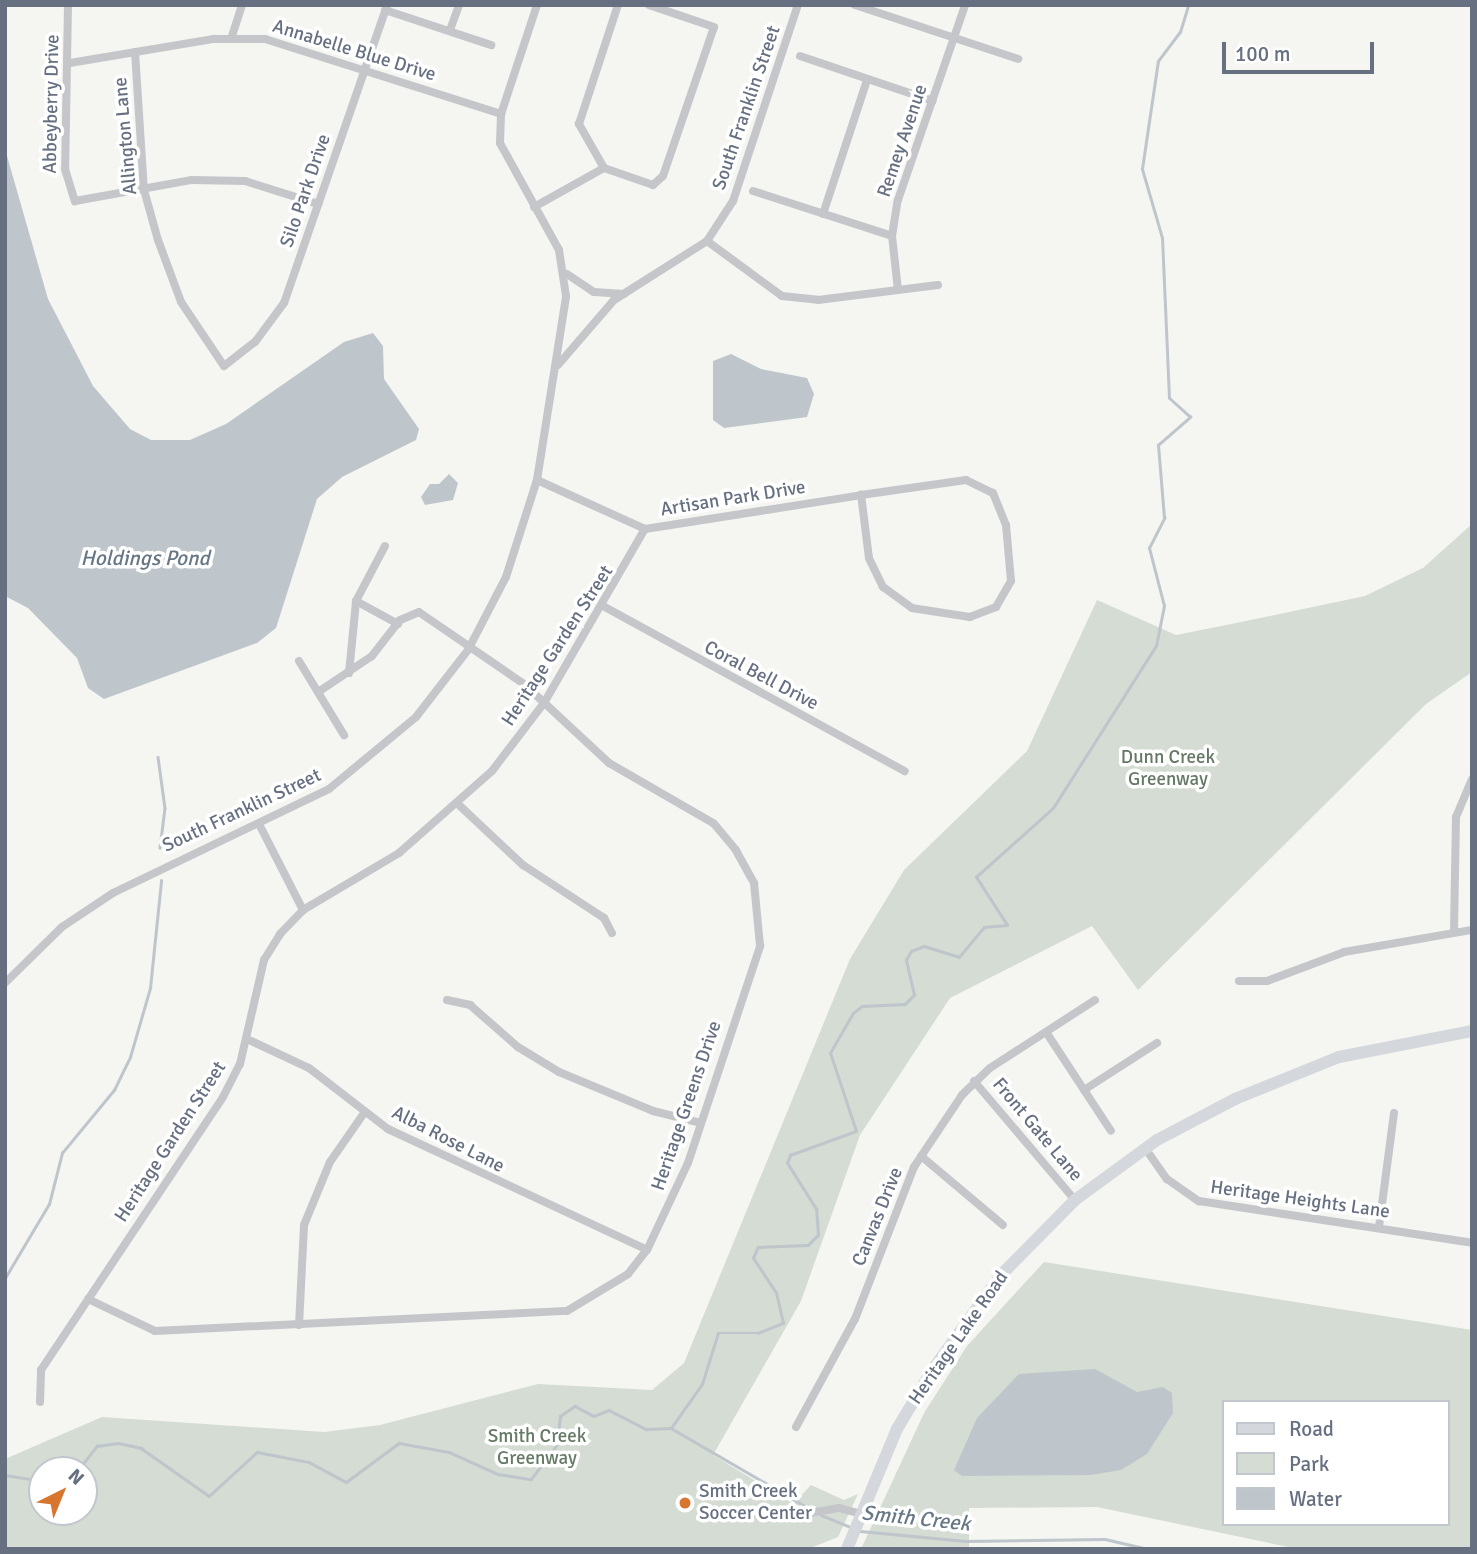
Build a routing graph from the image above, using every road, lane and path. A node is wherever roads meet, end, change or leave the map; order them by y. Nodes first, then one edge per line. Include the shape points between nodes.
1 (68, 5) edge
2 (242, 5) edge
3 (459, 5) edge
4 (537, 5) edge
5 (618, 5) edge
6 (649, 5) edge
7 (798, 5) edge
8 (855, 5) edge
9 (965, 5) edge
10 (386, 8) edge
11 (668, 8) edge
12 (450, 30) junction
13 (231, 39) junction
14 (956, 39) junction
15 (491, 46) dead end
16 (135, 52) junction
17 (800, 56) dead end
18 (1018, 59) dead end
19 (70, 63) junction
20 (364, 69) junction
21 (867, 80) junction
22 (933, 101) junction
23 (500, 114) junction
24 (604, 168) junction
25 (144, 190) junction
26 (752, 191) dead end
27 (318, 204) junction
28 (534, 207) junction
29 (823, 214) junction
30 (892, 236) junction
31 (707, 241) junction
32 (567, 274) junction
33 (938, 285) dead end
34 (898, 290) junction
35 (624, 294) junction
36 (558, 365) junction
37 (224, 366) joint
38 (537, 480) junction
39 (861, 495) junction
40 (645, 528) junction
41 (385, 546) dead end
42 (356, 601) junction
43 (603, 606) junction
44 (398, 624) junction
45 (468, 650) junction
46 (299, 661) dead end
47 (349, 673) junction
48 (318, 692) junction
49 (544, 703) junction
50 (344, 735) dead end
51 (905, 771) dead end
52 (1472, 779) edge
53 (458, 805) junction
54 (259, 824) junction
55 (303, 910) junction
56 (1472, 930) edge
57 (1454, 931) junction
58 (612, 933) dead end
59 (1239, 981) dead end
60 (5, 983) edge
61 (447, 1000) dead end
62 (1095, 1000) dead end
63 (1472, 1031) edge
64 (1046, 1032) junction
65 (247, 1039) junction
66 (1157, 1043) dead end
67 (974, 1081) junction
68 (1084, 1090) junction
69 (364, 1113) junction
70 (1394, 1113) dead end
71 (701, 1123) junction
72 (1111, 1131) dead end
73 (1145, 1148) junction
74 (921, 1156) junction
75 (1075, 1200) junction
76 (1003, 1225) dead end
77 (1379, 1227) junction
78 (1472, 1243) edge
79 (647, 1250) junction
80 (88, 1299) junction
81 (299, 1325) junction
82 (40, 1402) dead end
83 (796, 1427) dead end
84 (861, 1514) junction
85 (793, 1516) dead end
86 (847, 1549) edge

1 - 19 street, Abbeyberry Drive
2 - 13 street
3 - 12 street
4 - 23 street
5 - 24 street via 579,124
6 - 11 street
7 - 31 street, South Franklin Street via 733,201
8 - 14 street
9 - 14 street, Remey Avenue
10 - 12 street
10 - 20 street, Silo Park Drive
11 - 24 street via 714,27 663,176 653,185
12 - 15 street
13 - 16 street, Annabelle Blue Drive
13 - 20 street, Annabelle Blue Drive via 265,39
14 - 18 street
14 - 22 street, Remey Avenue
16 - 19 street, Annabelle Blue Drive
16 - 25 street, Allington Lane
17 - 21 street
19 - 25 street, Abbeyberry Drive via 65,169 75,201
20 - 23 street, Annabelle Blue Drive
20 - 27 street, Silo Park Drive
21 - 22 street
21 - 29 street
22 - 30 street, Remey Avenue
23 - 28 street via 500,143
24 - 28 street
25 - 27 street via 191,180 245,181
25 - 37 street, Allington Lane via 181,302
26 - 29 street
27 - 37 street, Silo Park Drive via 284,303 255,342
28 - 32 street
29 - 30 street
30 - 34 street, Remey Avenue
31 - 34 street via 782,296 818,300
31 - 35 street, South Franklin Street
32 - 35 street via 594,292
32 - 36 street, South Franklin Street
33 - 34 street
35 - 36 street, South Franklin Street
36 - 38 street, South Franklin Street
38 - 40 street, Artisan Park Drive
38 - 45 street, South Franklin Street via 506,577
39 - 39 street, Artisan Park Drive via 965,480 993,493 1006,525 1011,581 996,607 970,617 912,608 883,587 869,558
39 - 40 street, Artisan Park Drive
40 - 43 street, Heritage Garden Street
41 - 42 street
42 - 44 street
42 - 47 street
43 - 49 street, Heritage Garden Street
43 - 51 street, Coral Bell Drive
44 - 45 street, Heritage Greens Drive via 419,612
44 - 47 street
45 - 49 street, Heritage Greens Drive
45 - 54 street, South Franklin Street via 379,750 329,789
46 - 48 street
47 - 48 street
48 - 50 street
49 - 53 street, Heritage Garden Street
49 - 71 street, Heritage Greens Drive via 608,763 713,823 754,883 760,946
52 - 57 street via 1456,817
53 - 55 street, Heritage Garden Street via 399,853
53 - 58 street via 523,865 604,918
54 - 55 street
54 - 60 street, South Franklin Street via 113,893 62,927
55 - 65 street, Heritage Garden Street via 264,960
56 - 57 street
57 - 59 street via 1344,952 1267,981
61 - 71 street via 470,1005 518,1047 559,1072 653,1111
62 - 64 street, Canvas Drive
63 - 73 main road, Heritage Lake Road via 1339,1057 1235,1099
64 - 67 street, Canvas Drive
64 - 68 street
65 - 69 street, Alba Rose Lane via 309,1068
65 - 80 street, Heritage Garden Street via 223,1097
66 - 68 street
67 - 74 street, Canvas Drive
67 - 75 street, Front Gate Lane
68 - 72 street
69 - 79 street, Alba Rose Lane via 472,1171
69 - 81 street via 330,1162 304,1225
70 - 77 street
71 - 79 street, Heritage Greens Drive
73 - 75 main road, Heritage Lake Road
73 - 77 street, Heritage Heights Lane via 1167,1179 1199,1201
74 - 76 street
74 - 83 street, Canvas Drive via 855,1319
75 - 84 main road, Heritage Lake Road via 1002,1275 931,1372
77 - 78 street, Heritage Heights Lane
79 - 81 street, Heritage Greens Drive via 615,1286 567,1311
80 - 81 street, Heritage Greens Drive via 155,1331
80 - 82 street, Heritage Garden Street via 41,1370
84 - 85 street via 839,1508
84 - 86 main road, Heritage Lake Road

